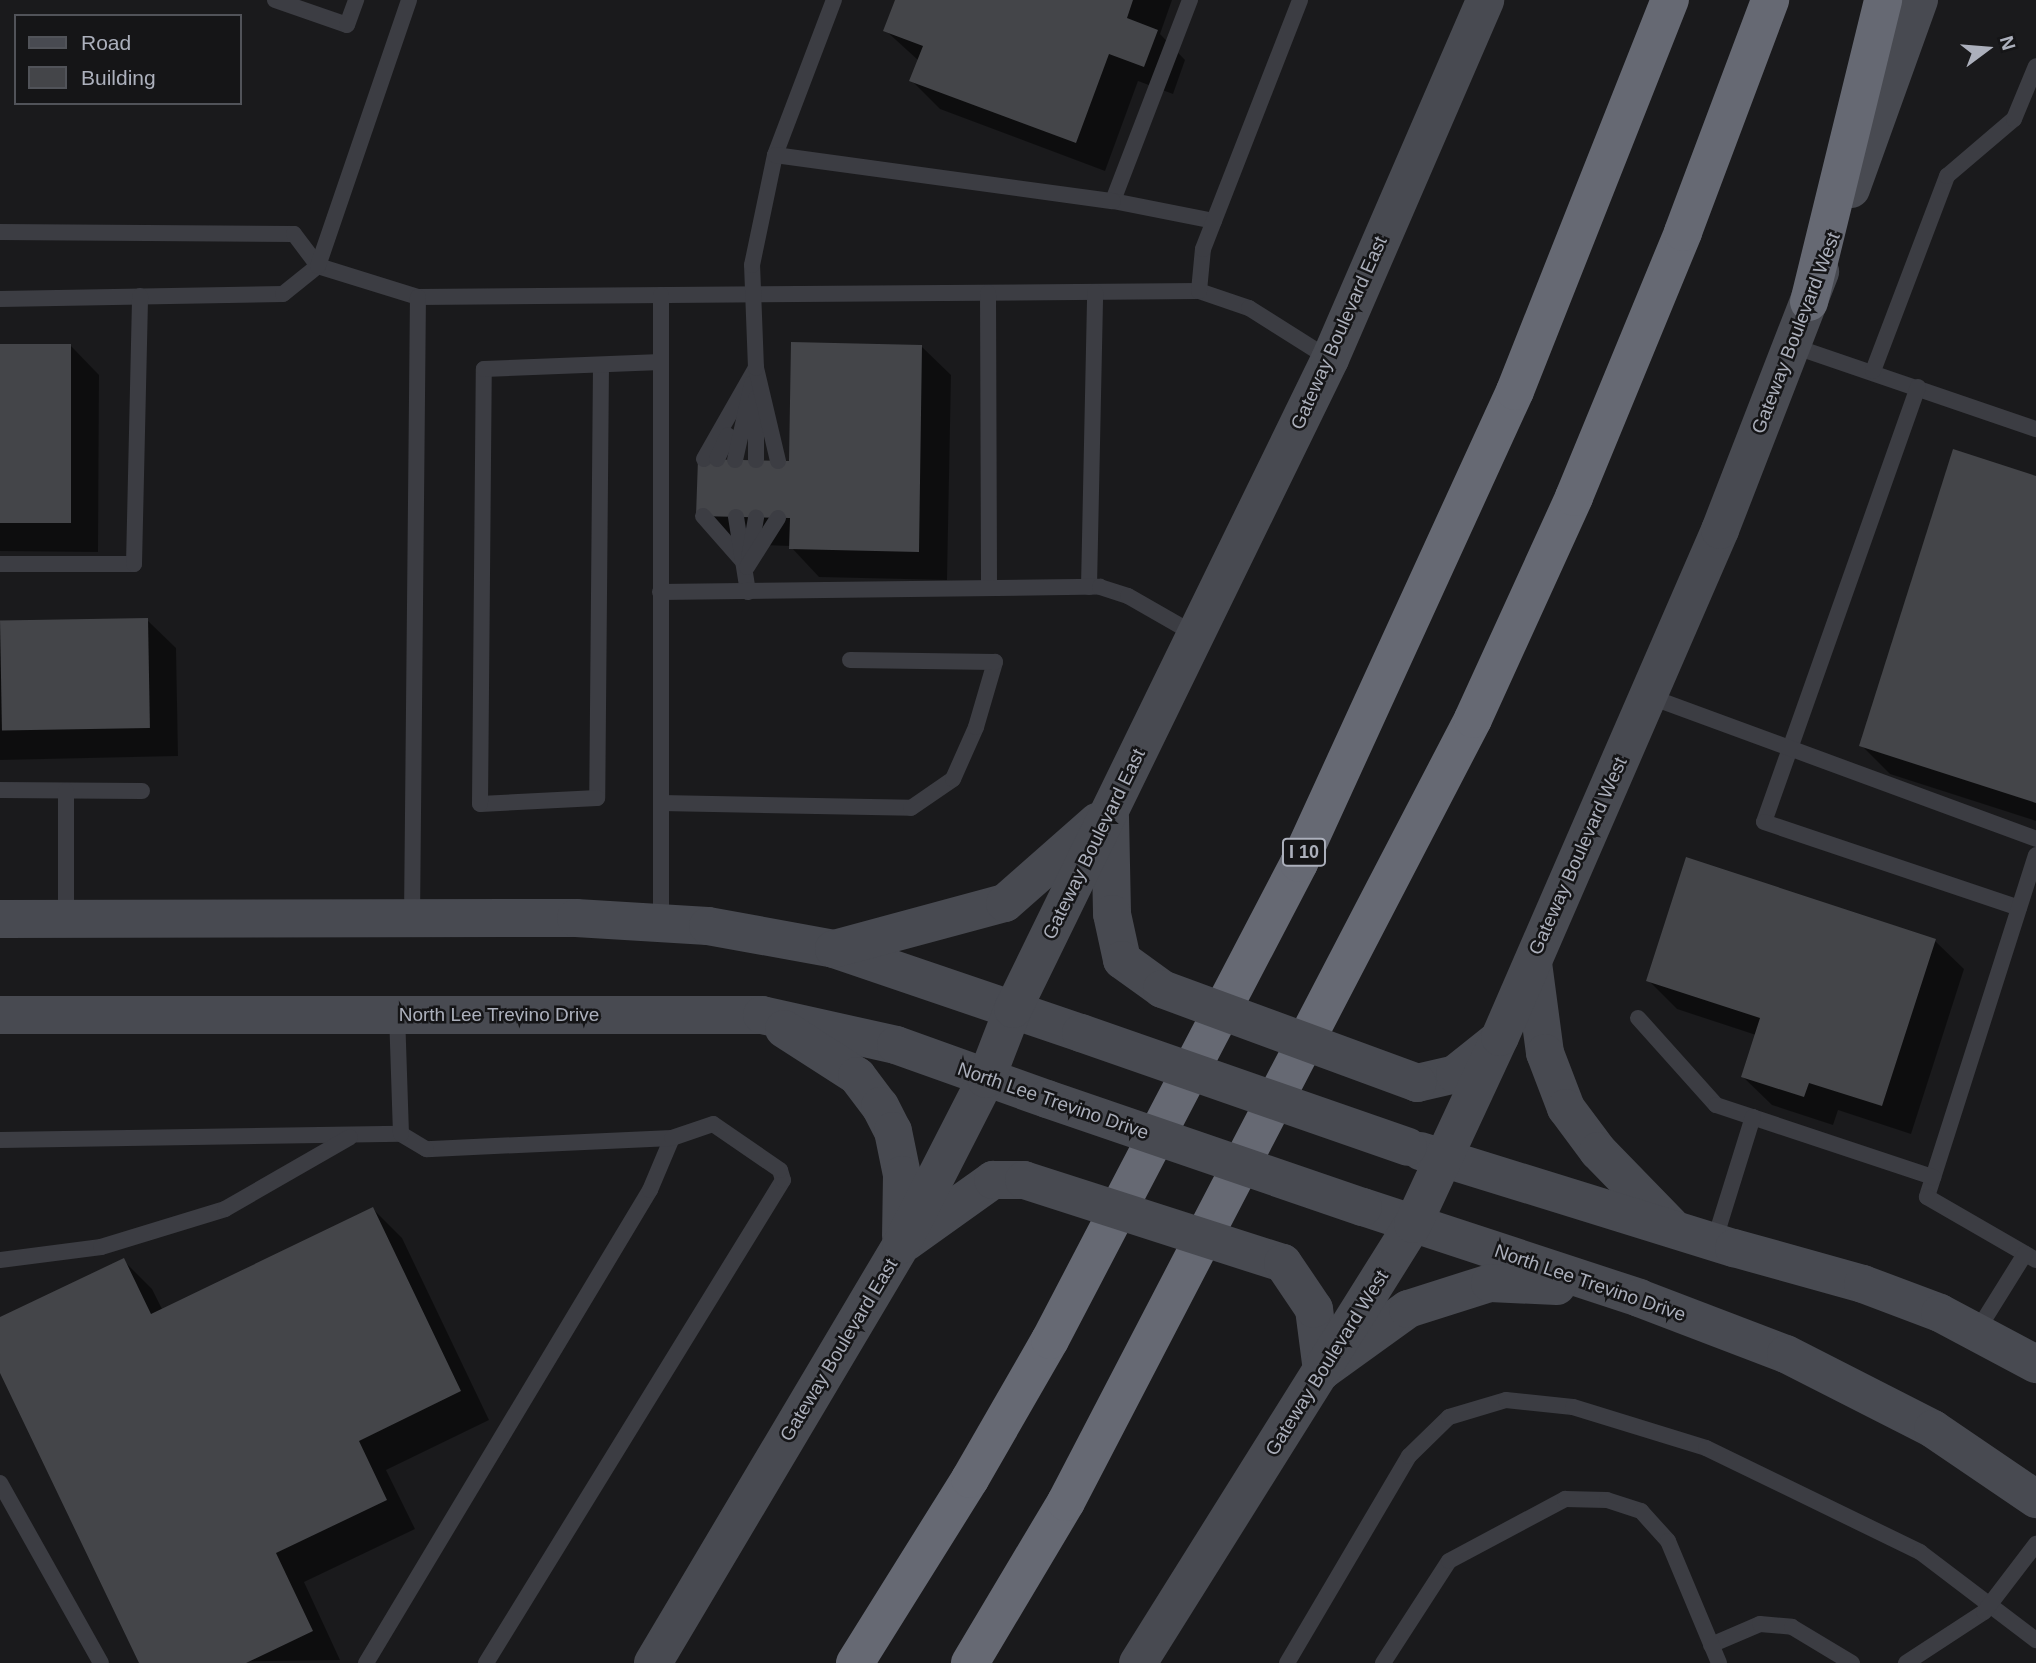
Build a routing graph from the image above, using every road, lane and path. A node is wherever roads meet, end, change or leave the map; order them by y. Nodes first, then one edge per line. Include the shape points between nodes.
1 (275, 0) edge
2 (356, 0) edge
3 (409, 0) edge
4 (834, 0) edge
5 (1190, 0) edge
6 (1300, 0) edge
7 (1485, 0) edge
8 (1670, 0) edge
9 (1770, 0) edge
10 (1883, 0) edge
11 (1919, 0) edge
12 (2036, 66) edge
13 (775, 155) junction
14 (1113, 201) junction
15 (1214, 221) junction
16 (0, 232) edge
17 (318, 266) junction
18 (1199, 291) junction
19 (1095, 292) junction
20 (988, 293) junction
21 (755, 294) junction
22 (661, 295) junction
23 (140, 296) junction
24 (418, 297) junction
25 (0, 299) edge
26 (1810, 302) junction
27 (1793, 346) junction
28 (1330, 359) junction
29 (661, 362) junction
30 (601, 365) junction
31 (756, 368) junction
32 (1873, 371) junction
33 (1918, 387) junction
34 (2036, 429) edge
35 (710, 459) dead end
36 (735, 460) dead end
37 (755, 460) dead end
38 (778, 461) dead end
39 (711, 517) dead end
40 (736, 517) dead end
41 (756, 518) dead end
42 (778, 518) dead end
43 (0, 564) edge
44 (747, 567) junction
45 (1089, 587) junction
46 (989, 589) junction
47 (660, 592) junction
48 (748, 592) junction
49 (1196, 635) junction
50 (850, 660) dead end
51 (1648, 696) junction
52 (1790, 748) junction
53 (0, 790) edge
54 (66, 791) junction
55 (142, 791) dead end
56 (661, 803) junction
57 (1110, 812) junction
58 (2036, 839) edge
59 (2036, 855) edge
60 (2019, 908) junction
61 (412, 918) junction
62 (0, 919) edge
63 (66, 919) junction
64 (661, 923) junction
65 (834, 949) junction
66 (1532, 961) junction
67 (1013, 1009) junction
68 (0, 1015) edge
69 (397, 1015) junction
70 (762, 1015) junction
71 (1638, 1018) dead end
72 (1500, 1037) junction
73 (986, 1079) junction
74 (1753, 1118) junction
75 (401, 1134) junction
76 (352, 1135) junction
77 (672, 1138) junction
78 (0, 1140) edge
79 (1443, 1159) junction
80 (1933, 1177) junction
81 (1413, 1224) junction
82 (1672, 1227) junction
83 (1714, 1242) junction
84 (901, 1245) junction
85 (2030, 1257) edge
86 (0, 1260) edge
87 (1639, 1298) junction
88 (1977, 1331) junction
89 (2036, 1364) edge
90 (1322, 1371) junction
91 (0, 1483) edge
92 (2036, 1499) edge
93 (2036, 1544) edge
94 (1990, 1605) junction
95 (2036, 1640) edge
96 (1711, 1645) junction
97 (101, 1663) edge
98 (366, 1663) edge
99 (486, 1663) edge
100 (653, 1663) edge
101 (855, 1663) edge
102 (970, 1663) edge
103 (1138, 1663) edge
104 (1287, 1663) edge
105 (1382, 1663) edge
106 (1718, 1663) edge
107 (1852, 1663) edge
108 (1906, 1663) edge

1 - 2 lane via 347,25
3 - 17 lane
4 - 13 lane
5 - 14 lane
6 - 15 lane
7 - 28 main road, Gateway Boulevard East
8 - 101 highway, I 10 via 1510,403 1299,863 1050,1339 970,1479
9 - 102 highway via 1678,244 1574,497 1473,719 1066,1502
10 - 26 highway
11 - 26 main road, Gateway Boulevard West
12 - 32 lane via 2014,119 1947,176
13 - 14 lane
13 - 21 lane via 752,265
14 - 15 lane
15 - 18 lane via 1203,249
16 - 17 lane via 294,234
17 - 23 lane via 282,293
17 - 24 lane
18 - 19 lane
18 - 28 lane via 1250,308
19 - 20 lane
19 - 45 lane
20 - 21 lane
20 - 46 lane
21 - 22 lane
21 - 31 lane
22 - 24 lane
22 - 29 lane
23 - 25 lane
23 - 43 lane via 134,564
24 - 61 lane
26 - 27 main road, Gateway Boulevard West
27 - 32 lane
27 - 51 main road, Gateway Boulevard West
28 - 49 main road, Gateway Boulevard East
29 - 30 lane
29 - 47 lane
30 - 30 lane via 484,369 480,804 597,798
31 - 35 lane
31 - 36 lane
31 - 37 lane
31 - 38 lane
32 - 33 lane
33 - 34 lane
33 - 52 lane
39 - 44 lane
40 - 44 lane
41 - 44 lane
42 - 44 lane
44 - 48 lane
45 - 46 lane
45 - 49 lane via 1128,596
46 - 48 lane
47 - 48 lane
47 - 56 lane
49 - 57 main road, Gateway Boulevard East
50 - 56 lane via 995,662 976,727 953,779 911,808
51 - 52 lane
51 - 66 main road, Gateway Boulevard West
52 - 58 lane
52 - 60 lane via 1763,822
53 - 54 lane
54 - 55 lane
54 - 63 lane
56 - 64 lane
57 - 65 main road via 1005,903
57 - 67 main road, Gateway Boulevard East
57 - 72 main road, bridge via 1112,914 1122,960 1162,989 1417,1083 1455,1074
59 - 60 lane
60 - 80 lane
61 - 63 main road
61 - 64 main road
62 - 63 main road
64 - 65 main road via 768,935
65 - 67 main road
66 - 72 main road, Gateway Boulevard West
66 - 82 main road via 1545,1053 1566,1108 1598,1151
67 - 73 main road, Gateway Boulevard East
67 - 79 main road, bridge
68 - 69 main road, North Lee Trevino Drive
69 - 70 main road, North Lee Trevino Drive
69 - 75 lane
70 - 73 main road, North Lee Trevino Drive via 896,1045
70 - 84 main road via 857,1076 880,1106 892,1130 902,1175
71 - 74 lane via 1716,1105
72 - 79 main road, Gateway Boulevard West
73 - 81 main road, North Lee Trevino Drive, bridge
73 - 84 main road, Gateway Boulevard East
74 - 80 lane
74 - 83 lane
75 - 76 lane
75 - 77 lane via 426,1149
76 - 78 lane
76 - 86 lane via 225,1209 100,1247
77 - 98 lane via 650,1190
77 - 99 lane via 713,1124 780,1170 783,1180
79 - 81 main road, Gateway Boulevard West
79 - 82 main road
80 - 85 lane via 1927,1197
81 - 87 main road, North Lee Trevino Drive
81 - 90 main road, Gateway Boulevard West
82 - 83 main road
83 - 88 main road via 1863,1284
84 - 90 main road, bridge via 993,1180 1024,1180 1283,1264 1314,1309
84 - 100 main road, Gateway Boulevard East
85 - 88 lane
87 - 90 main road via 1528,1282 1490,1283 1408,1309
87 - 92 main road, North Lee Trevino Drive via 1786,1354 1866,1392 1933,1429
88 - 89 main road
90 - 103 main road, Gateway Boulevard West
91 - 97 lane
93 - 94 lane
94 - 95 lane
94 - 104 lane via 1920,1552 1706,1448 1573,1407 1506,1399 1449,1417 1409,1456
94 - 108 lane
96 - 105 lane via 1668,1541 1641,1511 1607,1500 1564,1499 1449,1561
96 - 106 lane
96 - 107 lane via 1760,1623 1792,1627

